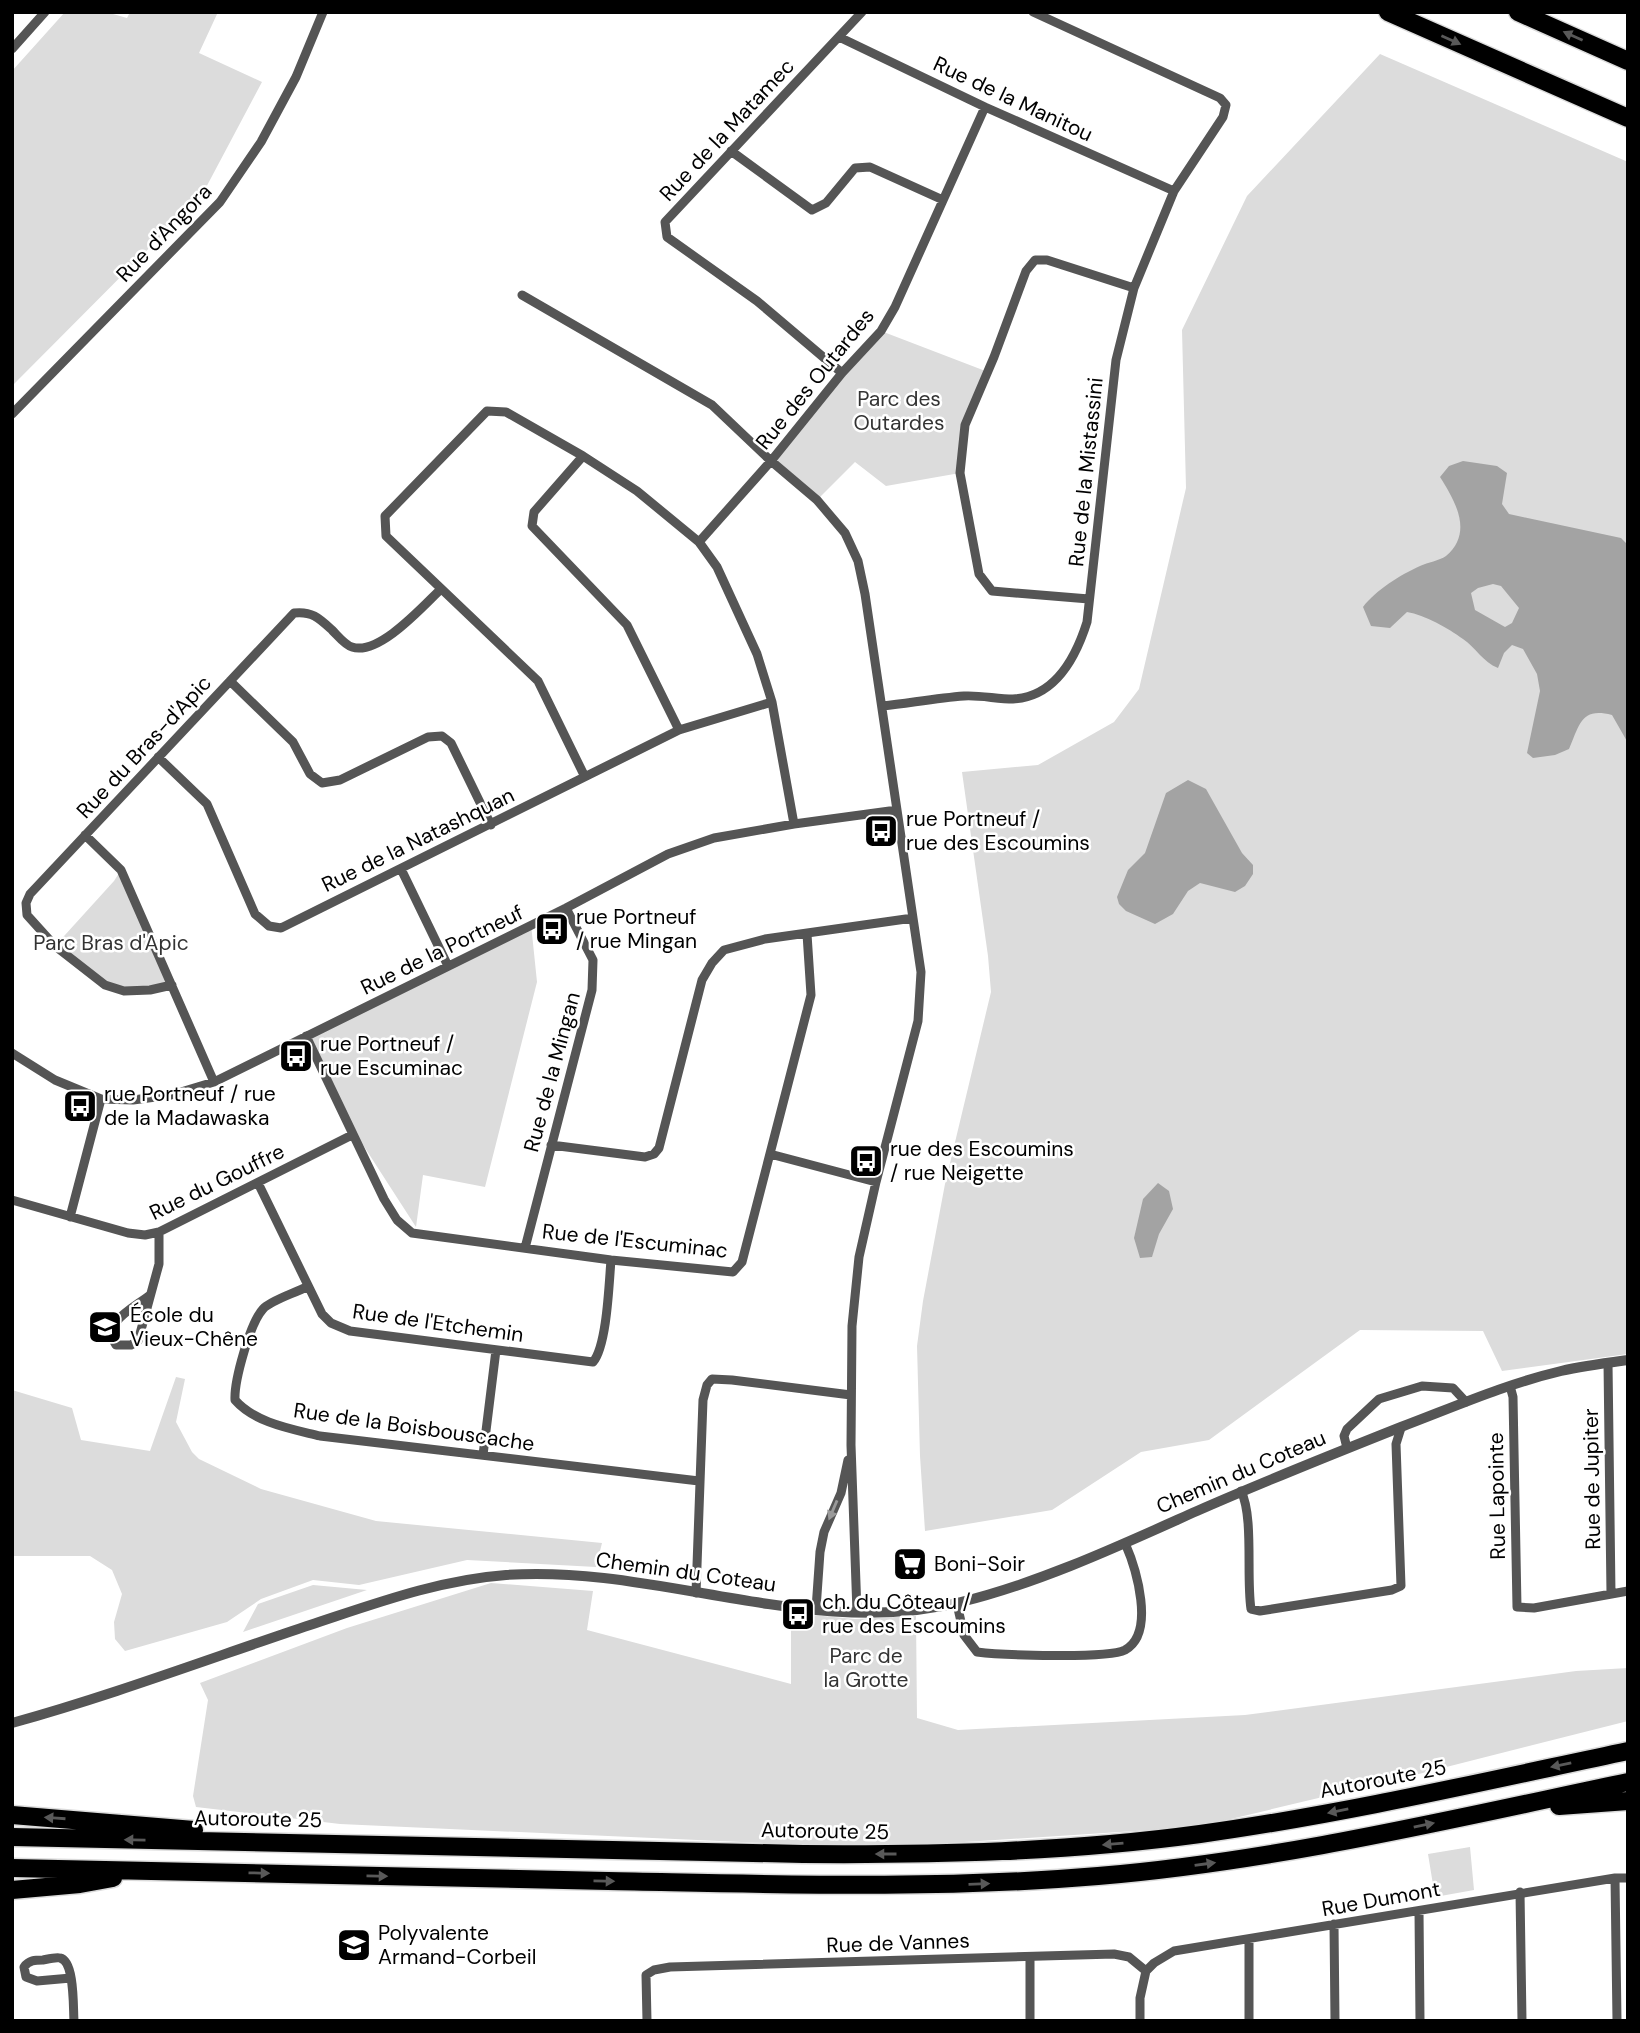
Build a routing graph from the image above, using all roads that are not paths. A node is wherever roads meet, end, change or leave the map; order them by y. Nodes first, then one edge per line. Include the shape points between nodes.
1 (45, 12) edge
2 (323, 12) edge
3 (862, 12) edge
4 (1033, 12) edge
5 (1388, 12) edge
6 (1518, 12) edge
7 (839, 37) junction
8 (13, 47) edge
9 (1628, 61) edge
10 (985, 107) junction
11 (1628, 118) edge
12 (731, 151) junction
13 (1174, 191) junction
14 (943, 200) junction
15 (1134, 288) junction
16 (522, 295) dead end
17 (842, 373) junction
18 (12, 414) edge
19 (583, 456) junction
20 (771, 461) junction
21 (699, 541) junction
22 (441, 589) junction
23 (1089, 599) junction
24 (230, 681) junction
25 (772, 702) junction
26 (883, 706) junction
27 (679, 730) junction
28 (158, 757) junction
29 (584, 775) junction
30 (897, 810) junction
31 (794, 824) junction
32 (491, 825) junction
33 (85, 835) junction
34 (401, 869) junction
35 (566, 908) junction
36 (913, 918) junction
37 (807, 934) junction
38 (448, 966) junction
39 (172, 985) junction
40 (306, 1036) junction
41 (12, 1053) edge
42 (214, 1082) junction
43 (101, 1099) junction
44 (352, 1135) junction
45 (551, 1145) junction
46 (770, 1154) junction
47 (876, 1182) junction
48 (258, 1183) junction
49 (12, 1200) edge
50 (70, 1217) junction
51 (159, 1232) junction
52 (525, 1248) junction
53 (611, 1260) junction
54 (308, 1286) junction
55 (150, 1295) junction
56 (496, 1350) junction
57 (1628, 1360) edge
58 (1608, 1363) junction
59 (1510, 1386) junction
60 (851, 1395) junction
61 (1466, 1402) junction
62 (1401, 1428) junction
63 (851, 1445) junction
64 (1347, 1448) junction
65 (483, 1455) junction
66 (699, 1481) junction
67 (1241, 1491) junction
68 (1125, 1543) junction
69 (1628, 1591) edge
70 (695, 1592) junction
71 (1611, 1594) junction
72 (957, 1604) junction
73 (816, 1609) junction
74 (857, 1612) junction
75 (12, 1723) edge
76 (1628, 1751) edge
77 (1628, 1782) edge
78 (1628, 1801) edge
79 (1482, 1812) junction
80 (12, 1815) edge
81 (12, 1837) edge
82 (326, 1843) junction
83 (12, 1868) edge
84 (150, 1871) junction
85 (1615, 1878) junction
86 (1628, 1878) edge
87 (12, 1890) edge
88 (1520, 1892) junction
89 (1419, 1911) junction
90 (1334, 1924) junction
91 (1249, 1941) junction
92 (1030, 1957) junction
93 (1146, 1971) junction
94 (71, 1978) junction
95 (74, 2021) edge
96 (647, 2021) edge
97 (1030, 2021) edge
98 (1140, 2021) edge
99 (1250, 2021) edge
100 (1335, 2021) edge
101 (1420, 2021) edge
102 (1522, 2021) edge
103 (1617, 2021) edge

1 - 8 street
2 - 18 street, Rue d'Angora via 296,77 261,142 220,202
3 - 7 street, Rue de la Matamec
4 - 13 street, Rue de la Mistassini via 1226,104 1223,117
5 -> 11 highway
9 -> 6 highway
7 - 10 street, Rue de la Manitou
7 - 12 street, Rue de la Matamec
10 - 13 street, Rue de la Manitou
10 - 14 street, Rue des Outardes
12 - 14 street via 812,210 826,203 855,168 870,167
12 - 17 street, Rue de la Matamec via 665,222 667,237 757,300
13 - 15 street, Rue de la Mistassini
14 - 17 street, Rue des Outardes via 881,331
15 - 23 street, Rue de la Mistassini via 1116,360
15 - 23 street via 1035,260 1026,271 965,425 960,473 979,574 992,591
16 - 20 street via 712,405
17 - 20 street, Rue des Outardes
19 - 21 street via 637,491
19 - 22 street via 506,412 487,411 385,516 386,536
19 - 27 street via 534,512 532,526 627,625
20 - 21 street, Rue des Outardes
20 - 26 street via 817,500 845,533 858,561
21 - 25 street via 717,567 751,641
22 - 24 street, Rue du Bras-d'Apic via 395,632 360,649 349,647 316,615 294,612
22 - 29 street via 538,681
23 - 26 street, Rue de la Mistassini via 1079,648 1060,676 1040,693 1015,699 967,696
24 - 28 street, Rue du Bras-d'Apic
24 - 32 street via 293,742 310,774 322,783 340,780 428,737 442,736 451,743
25 - 27 street, Rue de la Natashquan
25 - 31 street
26 - 30 street
27 - 29 street, Rue de la Natashquan
28 - 33 street, Rue du Bras-d'Apic
28 - 34 street, Rue de la Natashquan via 207,804 255,914 269,926 281,928
29 - 32 street, Rue de la Natashquan
30 - 31 street, Rue de la Portneuf
30 - 36 street
31 - 35 street, Rue de la Portneuf via 714,838 668,854
32 - 34 street, Rue de la Natashquan
33 - 39 street via 121,870
33 - 39 street, Rue du Bras-d'Apic via 30,894 27,915 55,946 105,985 124,991
34 - 38 street
35 - 38 street, Rue de la Portneuf
35 - 45 street, Rue de la Mingan via 593,960 592,990
36 - 37 street
36 - 47 street via 922,972 918,1021
37 - 45 street via 724,950 712,963 702,980 654,1154 645,1157
37 - 46 street, Rue de l'Escuminac via 811,995
38 - 40 street, Rue de la Portneuf
39 - 42 street
40 - 42 street, Rue de la Portneuf
40 - 44 street, Rue de l'Escuminac
41 - 43 street, Rue de la Portneuf via 55,1080
42 - 43 street, Rue de la Portneuf via 171,1096
43 - 50 street
44 - 48 street, Rue du Gouffre
44 - 52 street, Rue de l'Escuminac via 397,1220 412,1233
45 - 52 street, Rue de la Mingan
46 - 47 street
46 - 53 street, Rue de l'Escuminac via 742,1262 733,1272
47 - 60 street via 859,1257
48 - 51 street, Rue du Gouffre
48 - 54 street, Rue de l'Etchemin
49 - 50 street, Rue du Gouffre
50 - 51 street, Rue du Gouffre via 128,1233
51 - 55 street via 159,1265
52 - 53 street, Rue de l'Escuminac
53 - 56 street, Rue de l'Etchemin via 601,1343 593,1362
54 - 56 street, Rue de l'Etchemin via 322,1314 350,1331
54 - 65 street, Rue de la Boisbouscache via 268,1305 257,1318 235,1389 235,1400 242,1408 287,1428 320,1436
55 - 55 street via 115,1322 111,1337 116,1345 138,1341
56 - 65 street
57 - 58 street, Chemin du Coteau
58 - 59 street, Chemin du Coteau
58 - 71 street, Rue de Jupiter
59 - 61 street, Chemin du Coteau
59 - 71 street, Rue Lapointe via 1517,1606 1534,1608
60 - 63 street
60 - 66 street via 712,1379 703,1400
61 - 62 street, Chemin du Coteau
61 - 64 street, Chemin du Coteau via 1453,1388 1422,1386 1379,1399 1347,1429
62 - 64 street, Chemin du Coteau
62 - 67 street via 1396,1444 1401,1586 1392,1590 1251,1609 1247,1505
63 -> 73 street via 841,1493 824,1532
63 - 74 street
64 - 67 street, Chemin du Coteau
65 - 66 street, Rue de la Boisbouscache
66 - 70 street
67 - 68 street, Chemin du Coteau
68 - 72 street, Chemin du Coteau
68 - 72 street via 1142,1607 1139,1633 1125,1650 1004,1656 978,1652 964,1635
69 - 71 street
70 - 73 street, Chemin du Coteau
70 - 75 street, Chemin du Coteau via 561,1575 460,1581 387,1600
72 - 74 street, Chemin du Coteau
73 - 74 street, Chemin du Coteau
76 -> 82 highway, Autoroute 25 via 1293,1820 1060,1849 841,1854
77 - 79 highway
78 - 79 highway
84 -> 79 highway via 809,1885 999,1883 1239,1860
82 -> 80 highway
82 -> 81 highway, Autoroute 25
83 - 84 highway
84 - 87 highway
85 - 86 street, Rue Dumont
85 - 88 street, Rue Dumont
85 - 103 street
88 - 89 street, Rue Dumont
88 - 102 street
89 - 90 street, Rue Dumont
89 - 101 street
90 - 91 street, Rue Dumont
90 - 100 street
91 - 93 street, Rue Dumont via 1174,1951
91 - 99 street
92 - 93 street, Rue de Vannes via 1114,1954 1129,1957
92 - 96 street, Rue de Vannes via 670,1967 646,1975
92 - 97 street
93 - 98 street
94 - 94 street via 70,1966 61,1958 31,1961 24,1967 26,1977 32,1980
94 - 95 street

